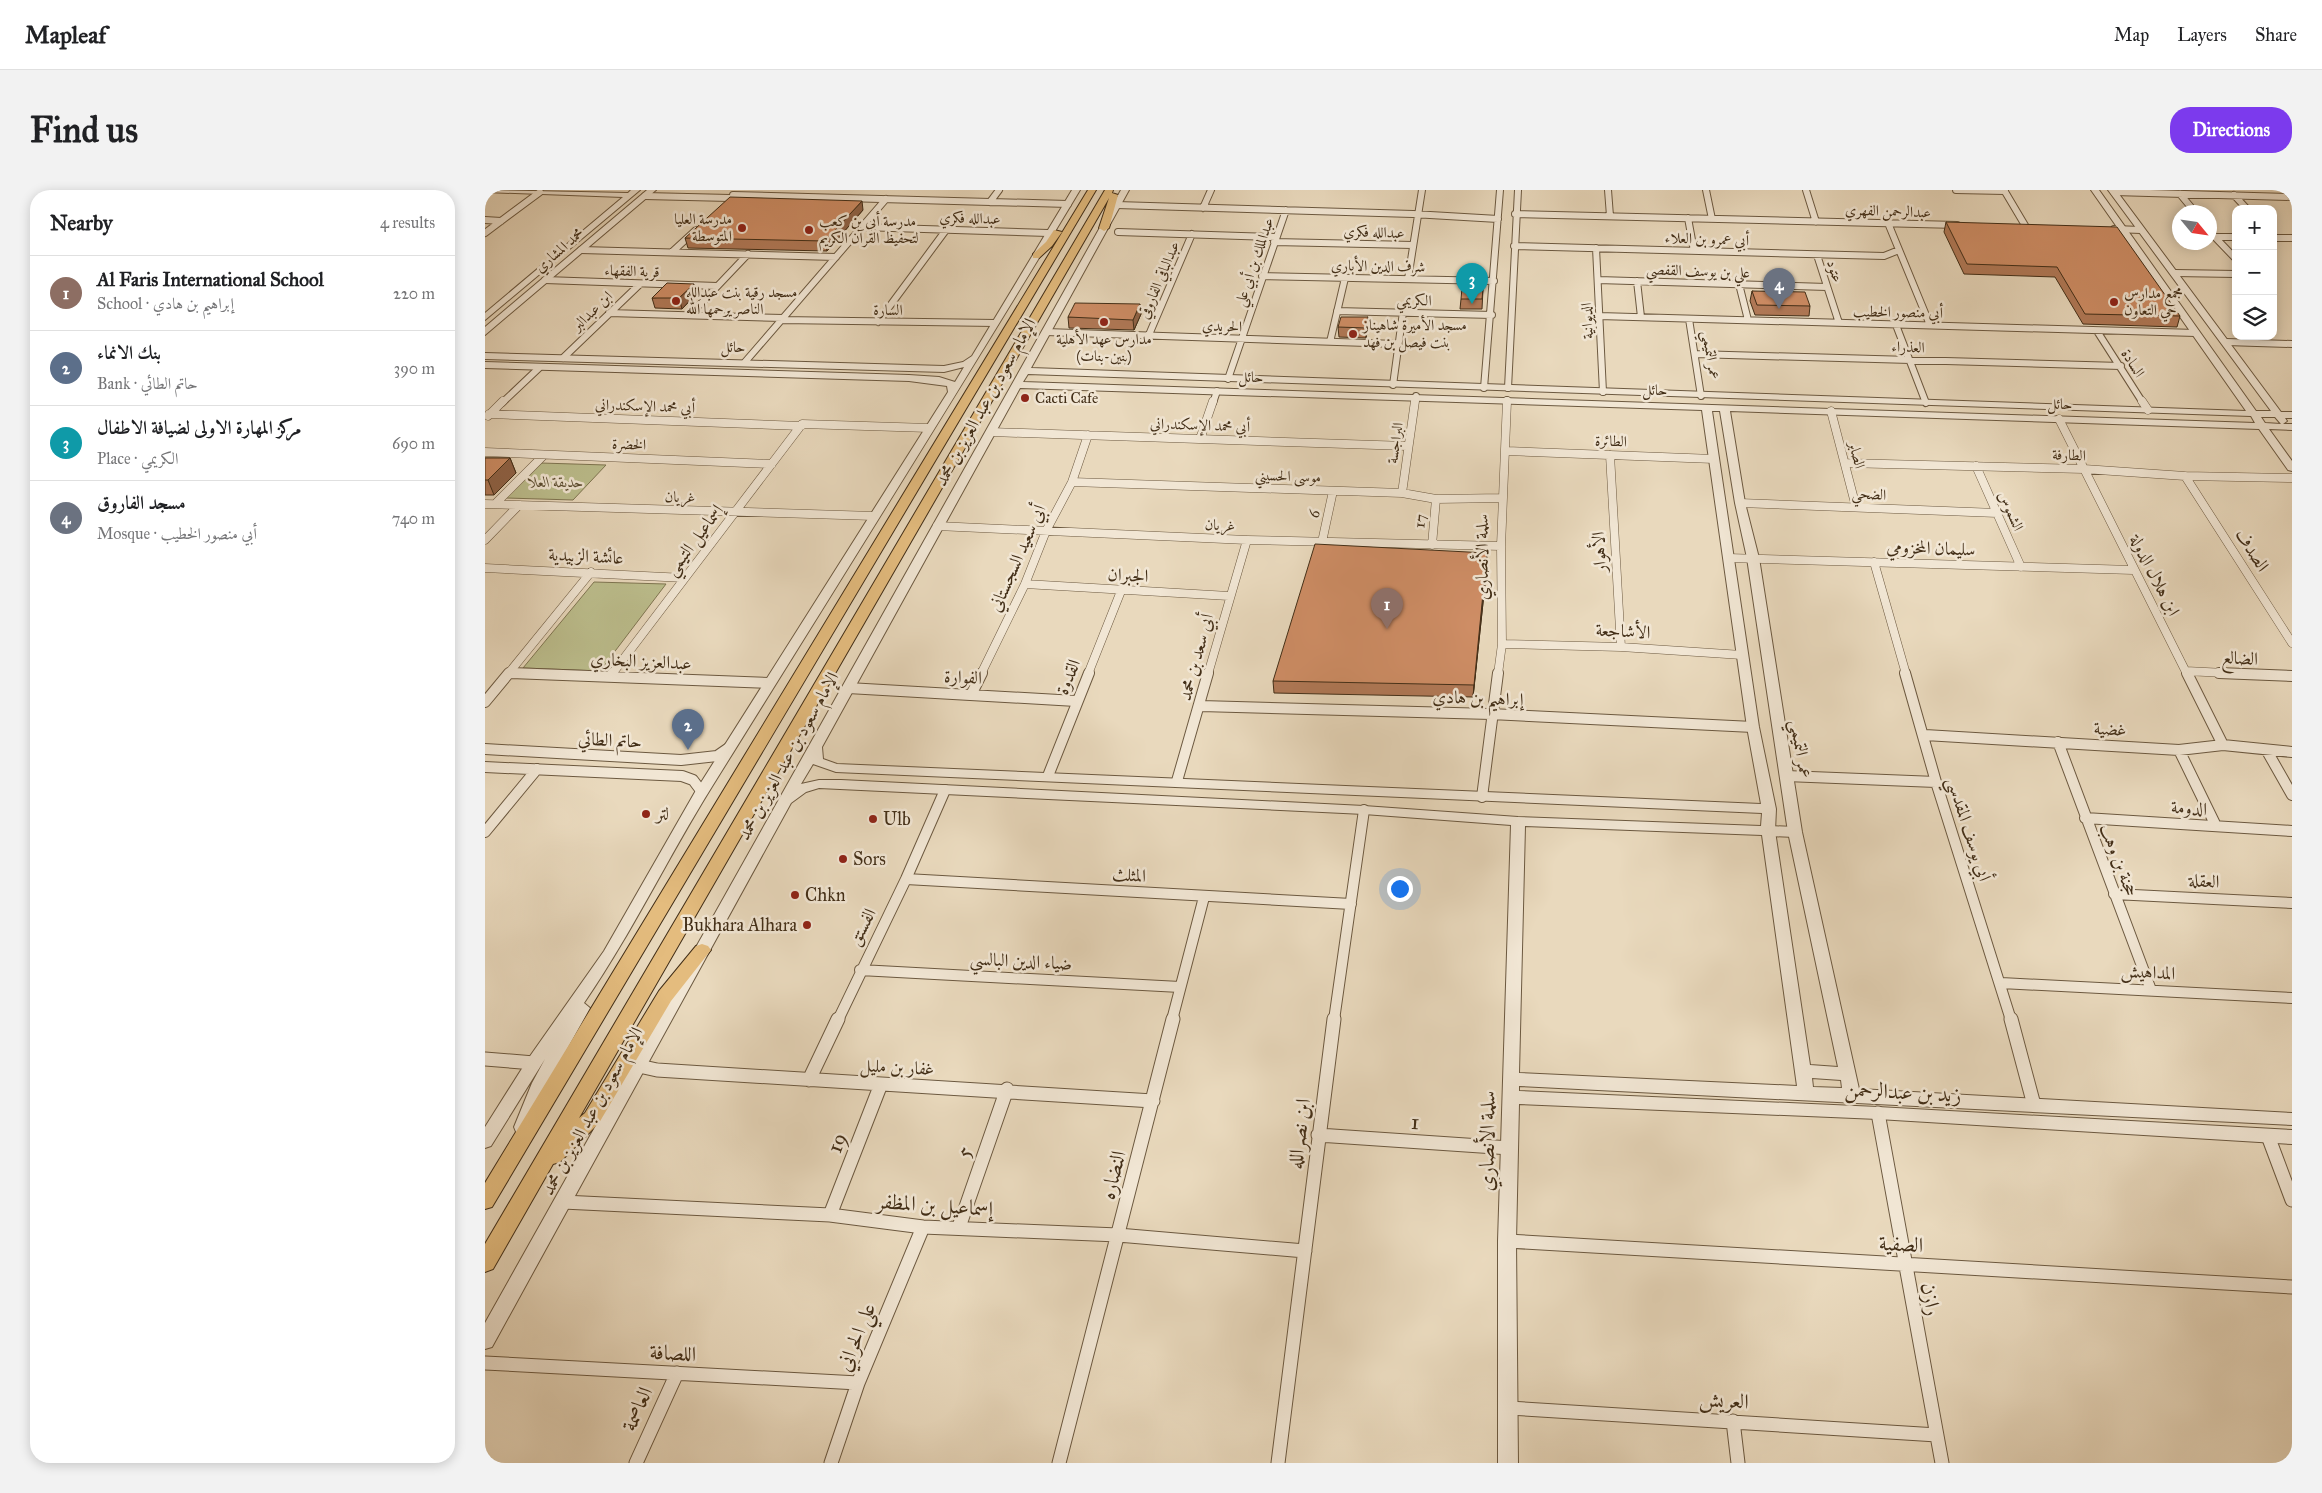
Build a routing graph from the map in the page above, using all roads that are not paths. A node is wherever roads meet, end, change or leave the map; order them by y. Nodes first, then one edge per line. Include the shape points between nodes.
1 (485, 190) edge
2 (620, 190) edge
3 (739, 190) edge
4 (999, 190) edge
5 (1109, 190) edge
6 (1116, 190) edge
7 (1125, 190) edge
8 (1211, 190) edge
9 (1422, 190) edge
10 (1500, 190) edge
11 (1517, 190) edge
12 (1608, 190) edge
13 (1706, 190) edge
14 (1806, 190) edge
15 (1956, 190) edge
16 (2095, 190) edge
17 (1086, 191) edge
18 (2005, 191) edge
19 (2113, 191) edge
20 (540, 192) junction
21 (633, 192) edge
22 (649, 193) edge
23 (610, 194) junction
24 (2179, 194) junction
25 (2234, 196) junction
26 (732, 197) junction
27 (2292, 197) edge
28 (885, 199) junction
29 (990, 202) junction
30 (1068, 204) junction
31 (723, 205) edge
32 (1117, 205) junction
33 (2189, 205) edge
34 (2243, 205) edge
35 (1203, 208) junction
36 (1286, 210) junction
37 (1515, 214) junction
38 (1418, 216) junction
39 (1611, 216) junction
40 (1497, 218) junction
41 (1688, 218) junction
42 (1712, 219) junction
43 (485, 220) edge
44 (501, 221) junction
45 (1817, 222) junction
46 (1888, 224) junction
47 (701, 225) edge
48 (1967, 226) edge
49 (2016, 227) edge
50 (2026, 227) junction
51 (2036, 227) edge
52 (861, 228) junction
53 (1104, 228) junction
54 (2104, 229) edge
55 (946, 230) junction
56 (2124, 230) junction
57 (2141, 230) junction
58 (1118, 232) dead end
59 (485, 233) edge
60 (1048, 233) junction
61 (1192, 234) junction
62 (2217, 237) edge
63 (2232, 237) edge
64 (2277, 238) edge
65 (2292, 238) edge
66 (1275, 239) junction
67 (2217, 239) edge
68 (1413, 245) junction
69 (1514, 246) junction
70 (1596, 248) junction
71 (567, 250) junction
72 (581, 250) junction
73 (1899, 250) junction
74 (1694, 251) junction
75 (672, 252) junction
76 (748, 254) junction
77 (1817, 255) junction
78 (2232, 255) edge
79 (1036, 256) junction
80 (836, 257) junction
81 (2175, 274) junction
82 (2232, 274) edge
83 (1262, 276) junction
84 (1345, 278) junction
85 (1408, 279) junction
86 (545, 280) junction
87 (1598, 280) junction
88 (1493, 281) junction
89 (1637, 281) junction
90 (640, 284) junction
91 (1739, 284) junction
92 (717, 286) junction
93 (1827, 287) junction
94 (1337, 311) junction
95 (1403, 312) junction
96 (609, 313) junction
97 (690, 315) junction
98 (1491, 315) junction
99 (1599, 316) junction
100 (485, 317) edge
101 (1641, 317) junction
102 (1689, 318) junction
103 (782, 319) junction
104 (1748, 320) junction
105 (878, 322) junction
106 (995, 323) junction
107 (1839, 323) junction
108 (1896, 325) junction
109 (1930, 325) junction
110 (2097, 331) junction
111 (485, 332) edge
112 (1046, 332) junction
113 (2196, 333) junction
114 (1148, 336) junction
115 (1241, 340) junction
116 (1330, 342) junction
117 (2226, 342) junction
118 (1397, 344) junction
119 (2292, 344) edge
120 (1695, 354) junction
121 (485, 356) edge
122 (976, 356) junction
123 (563, 358) junction
124 (1911, 360) junction
125 (745, 362) junction
126 (485, 365) edge
127 (2121, 366) junction
128 (539, 368) junction
129 (932, 368) junction
130 (1025, 371) junction
131 (1045, 372) junction
132 (923, 379) junction
133 (1228, 379) junction
134 (1018, 385) junction
135 (1038, 385) junction
136 (1393, 385) junction
137 (1484, 388) junction
138 (1508, 388) junction
139 (1217, 391) junction
140 (953, 392) junction
141 (1603, 392) junction
142 (1416, 396) junction
143 (1507, 400) junction
144 (1704, 401) junction
145 (1926, 403) junction
146 (1725, 407) junction
147 (2148, 410) junction
148 (1831, 411) junction
149 (2253, 414) junction
150 (2279, 415) junction
151 (2292, 415) edge
152 (487, 416) edge
153 (2059, 419) junction
154 (801, 425) junction
155 (2262, 426) junction
156 (929, 428) junction
157 (2290, 430) edge
158 (991, 432) junction
159 (1089, 435) junction
160 (1200, 439) junction
161 (1407, 446) junction
162 (1507, 451) junction
163 (485, 452) edge
164 (544, 455) junction
165 (1610, 455) junction
166 (1714, 459) junction
167 (1845, 463) junction
168 (772, 464) junction
169 (1977, 466) junction
170 (2292, 468) edge
171 (2084, 469) junction
172 (2185, 476) junction
173 (2292, 478) edge
174 (1073, 482) junction
175 (1333, 491) junction
176 (1402, 493) junction
177 (1503, 498) junction
178 (1436, 499) junction
179 (1741, 503) junction
180 (485, 504) edge
181 (495, 504) junction
182 (519, 505) junction
183 (1856, 507) junction
184 (734, 513) junction
185 (1997, 513) junction
186 (874, 516) junction
187 (937, 526) junction
188 (1046, 531) junction
189 (485, 540) edge
190 (1247, 540) junction
191 (1322, 542) junction
192 (1432, 545) junction
193 (1501, 546) junction
194 (1728, 558) junction
195 (1753, 558) junction
196 (1874, 562) junction
197 (2021, 567) junction
198 (485, 568) edge
199 (2133, 570) junction
200 (591, 572) junction
201 (685, 578) junction
202 (1025, 584) junction
203 (1121, 591) junction
204 (1229, 596) junction
205 (2292, 643) edge
206 (1502, 644) junction
207 (1621, 646) junction
208 (1742, 655) junction
209 (2186, 671) junction
210 (511, 672) junction
211 (611, 675) junction
212 (2292, 676) edge
213 (769, 684) junction
214 (848, 688) junction
215 (972, 693) junction
216 (1076, 701) junction
217 (485, 702) edge
218 (1201, 706) junction
219 (1491, 714) junction
220 (1753, 727) junction
221 (1925, 735) junction
222 (2058, 742) junction
223 (815, 745) junction
224 (2223, 745) junction
225 (731, 746) junction
226 (485, 749) edge
227 (2179, 750) junction
228 (2267, 751) junction
229 (2292, 752) edge
230 (681, 760) junction
231 (485, 766) edge
232 (537, 769) junction
233 (671, 774) junction
234 (1048, 776) junction
235 (1787, 776) junction
236 (1177, 781) junction
237 (1936, 782) junction
238 (945, 790) junction
239 (702, 792) junction
240 (2292, 795) edge
241 (1482, 797) junction
242 (780, 808) junction
243 (1769, 809) junction
244 (1364, 810) junction
245 (2085, 818) junction
246 (1518, 820) junction
247 (2216, 826) junction
248 (2292, 831) edge
249 (485, 832) edge
250 (1768, 832) junction
251 (1795, 832) junction
252 (906, 879) junction
253 (2114, 894) junction
254 (1205, 897) junction
255 (2292, 903) edge
256 (1351, 904) junction
257 (702, 950) junction
258 (609, 954) junction
259 (860, 970) junction
260 (2001, 983) junction
261 (1180, 987) junction
262 (2151, 990) junction
263 (2292, 998) edge
264 (485, 1059) edge
265 (534, 1063) junction
266 (639, 1066) junction
267 (1803, 1071) junction
268 (1848, 1074) junction
269 (809, 1080) junction
270 (1511, 1080) junction
271 (881, 1084) junction
272 (1007, 1090) junction
273 (1806, 1094) junction
274 (1852, 1095) junction
275 (1511, 1097) junction
276 (1153, 1101) junction
277 (2034, 1105) junction
278 (1879, 1113) junction
279 (2292, 1119) edge
280 (1318, 1135) junction
281 (2268, 1136) junction
282 (2292, 1137) edge
283 (485, 1141) edge
284 (1510, 1148) junction
285 (505, 1167) junction
286 (539, 1170) junction
287 (2292, 1200) edge
288 (485, 1201) edge
289 (563, 1202) junction
290 (830, 1216) junction
291 (923, 1227) junction
292 (959, 1227) junction
293 (1119, 1235) junction
294 (1507, 1241) junction
295 (1305, 1251) junction
296 (485, 1263) edge
297 (1904, 1264) junction
298 (2292, 1287) edge
299 (485, 1341) edge
300 (485, 1363) edge
301 (677, 1373) junction
302 (858, 1383) junction
303 (1509, 1408) junction
304 (1733, 1421) junction
305 (1937, 1435) junction
306 (636, 1463) edge
307 (831, 1463) edge
308 (1059, 1463) edge
309 (1277, 1463) edge
310 (1508, 1463) edge
311 (1737, 1463) edge
312 (1942, 1463) edge

1 - 20 street
2 - 23 street
3 - 26 street
4 - 29 street
5 - 286 main road, الإمام سعود بن عبد العزيز بن محمد
6 - 53 main road
7 - 32 street, الإمام سعود بن عبد العزيز بن محمد
8 - 35 street
9 - 38 street
10 - 40 street
11 - 37 street
12 - 39 street
13 - 42 street
14 - 45 street
15 - 18 street
16 - 56 street
17 - 30 street, الإمام سعود بن عبد العزيز بن محمد
17 - 79 main road via 1049,244
17 - 285 main road, الإمام سعود بن عبد العزيز بن محمد
18 - 50 street
19 - 24 street
19 - 57 street
20 - 23 street
20 - 44 street
21 - 23 street
21 - 71 street, محمد المشاري
22 - 26 street
22 - 72 street, محمد المشاري
24 - 25 street
24 - 33 street
25 - 27 street
25 - 34 street
26 - 28 street
26 - 31 street
28 - 29 street
28 - 52 street
29 - 30 street
30 - 60 street, الإمام سعود بن عبد العزيز بن محمد
32 - 35 street
32 - 53 street, الإمام سعود بن عبد العزيز بن محمد
35 - 36 street
36 - 38 street
36 - 66 street, عبدالملك بن أبي علي
37 - 39 street, عبدالرحمن الفهري
37 - 69 street
38 - 40 street
38 - 68 street
39 - 41 street, عبدالرحمن الفهري
40 - 88 street
41 - 42 street, عبدالرحمن الفهري
41 - 74 street
42 - 45 street, عبدالرحمن الفهري
43 - 44 street
44 - 59 street
45 - 46 street, عبدالرحمن الفهري
46 - 48 street, عبدالرحمن الفهري
46 - 73 street
47 - 75 street
49 - 50 street
50 - 51 street
52 - 55 street, عبدالله فكري
52 - 80 street
53 - 112 street, الإمام سعود بن عبد العزيز بن محمد
54 - 56 street
55 - 60 street, عبدالله فكري
55 - 105 street
56 - 57 street
56 - 57 street via 2136,233
56 - 113 street
57 - 81 street
58 - 61 street, عبدالله فكري
60 - 79 street, الإمام سعود بن عبد العزيز بن محمد
61 - 66 street, عبدالله فكري
61 - 114 street, عبدالباقي الفاروقي
62 - 63 street
64 - 65 street
66 - 68 street, عبدالله فكري
66 - 83 street, عبدالملك بن أبي علي
67 - 78 street
68 - 85 street
69 - 70 street, أبي عمرو بن العلاء
69 - 138 street
70 - 74 street, أبي عمرو بن العلاء
70 - 87 street, الديوانية
71 - 72 street
71 - 100 street, محمد المشاري
72 - 75 street
72 - 86 street, محمد المشاري
73 - 77 street, أبي عمرو بن العلاء via 1884,256
73 - 109 street
74 - 77 street, أبي عمرو بن العلاء
75 - 76 street
76 - 80 street
76 - 92 street
77 - 93 street, عتود
79 - 106 street, الإمام سعود بن عبد العزيز بن محمد
80 - 103 street
81 - 82 street
81 - 117 street
83 - 84 street, شرف الدين الأباري
83 - 115 street, عبدالملك بن أبي علي
84 - 85 street, شرف الدين الأباري
84 - 94 street
85 - 88 street, شرف الدين الأباري
86 - 90 street, قرية الفقهاء
86 - 111 street, محمد المشاري
87 - 89 street, علي بن يوسف القفصي
87 - 99 street, الديوانية
88 - 98 street
89 - 91 street, علي بن يوسف القفصي
89 - 101 street
90 - 92 street, قرية الفقهاء
90 - 96 street, ابن عبدالبر
91 - 93 street, علي بن يوسف القفصي
91 - 104 street
92 - 97 street
93 - 107 street, عتود
94 - 95 street, الكريمي
94 - 116 street
95 - 98 street, الكريمي
95 - 118 street
96 - 97 street, السارة
96 - 123 street, ابن عبدالبر
97 - 103 street, السارة
98 - 137 street
99 - 101 street, أبي منصور الخطيب
99 - 141 street, الديوانية
101 - 102 street, أبي منصور الخطيب
102 - 104 street, أبي منصور الخطيب
102 - 120 street, عمر التميمي
103 - 105 street, السارة
103 - 125 street
104 - 107 street, أبي منصور الخطيب
105 - 106 street, السارة
106 - 122 street, الإمام سعود بن عبد العزيز بن محمد
107 - 108 street, أبي منصور الخطيب
108 - 109 street, أبي منصور الخطيب
108 - 124 street
109 - 110 street, أبي منصور الخطيب
110 - 113 street, أبي منصور الخطيب
110 - 127 street, السادة
112 - 114 street, الحريدي
112 - 130 street, الإمام سعود بن عبد العزيز بن محمد
113 - 149 street
114 - 115 street, الحريدي
115 - 116 street, الحريدي
115 - 133 street, عبدالملك بن أبي علي
116 - 118 street, الحريدي
117 - 119 street
117 - 150 street
118 - 136 street
120 - 124 street, العذراء
120 - 144 street, عمر التميمي
121 - 123 street, حائل
122 - 129 street, حائل via 966,364
122 - 140 street, الإمام سعود بن عبد العزيز بن محمد
123 - 125 street, حائل
124 - 127 street, العذراء
124 - 145 street
125 - 129 street, حائل
126 - 128 street, حائل
127 - 147 street, السادة
128 - 132 street, حائل
128 - 152 street
129 - 132 street via 939,374
130 - 131 street, حائل
130 - 134 street, الإمام سعود بن عبد العزيز بن محمد
131 - 133 street, حائل
131 - 135 street
132 - 140 street, حائل via 952,384
133 - 136 street, حائل
134 - 135 street, حائل
134 - 158 street, الإمام سعود بن عبد العزيز بن محمد
135 - 139 street, حائل
136 - 137 street, حائل
137 - 138 street, حائل
138 - 141 street, حائل
139 - 142 street, حائل
139 - 160 street
140 - 156 street, الإمام سعود بن عبد العزيز بن محمد
141 - 144 street, حائل
142 - 143 street, حائل
142 - 161 street, البراجسة
143 - 144 street, حائل
143 - 162 street, سلمة الأنصاري
144 - 145 street, حائل
144 - 146 street, حائل
144 - 166 street
145 - 147 street, حائل
146 - 148 street, حائل
146 - 179 street, عمر التميمي
147 - 149 street, حائل
148 - 153 street, حائل
148 - 167 street, الصابر
149 - 150 street, حائل
149 - 155 street
150 - 151 street, حائل
150 - 157 street
152 - 154 street, أبي محمد الإسكندراني
153 - 155 street, حائل
153 - 171 street, ابن هلال الدولة
154 - 156 street, أبي محمد الإسكندراني
154 - 168 street, إسماعيل التيمي
155 - 157 street, حائل
155 - 170 street
156 - 186 street, الإمام سعود بن عبد العزيز بن محمد
158 - 159 street, أبي محمد الإسكندراني
158 - 187 street, الإمام سعود بن عبد العزيز بن محمد
159 - 160 street, أبي محمد الإسكندراني
159 - 174 street, أبي سعيد السجستاني
160 - 161 street, أبي محمد الإسكندراني
161 - 176 street, البراجسة
162 - 165 street, الطائرة
162 - 177 street, سلمة الأنصاري
163 - 164 street, الخضرة
164 - 168 street, الخضرة
164 - 181 street
165 - 166 street, الطائرة
165 - 207 street, الأهوار
166 - 194 street
167 - 169 street, الطارفة
167 - 183 street, الصابر
168 - 184 street, إسماعيل التيمي
169 - 171 street, الطارفة
169 - 185 street, الشموس
171 - 172 street, الطارفة
171 - 199 street, ابن هلال الدولة
172 - 173 street, الطارفة
172 - 205 street, الصدف
174 - 175 street, موسى الحسيني
174 - 188 street, أبي سعيد السجستاني
175 - 176 street, موسى الحسيني
175 - 191 street, 6
176 - 178 street, موسى الحسيني
177 - 178 street, موسى الحسيني
177 - 193 street, سلمة الأنصاري
178 - 192 street, 17
179 - 183 street, الضحي
179 - 195 street, عمر التميمي
180 - 181 street, غريان
181 - 182 street, غريان
182 - 184 street, غريان
182 - 189 street
183 - 185 street, الضحي
184 - 186 street, غريان
184 - 201 street, إسماعيل التيمي
185 - 197 street, الشموس
186 - 213 street, الإمام سعود بن عبد العزيز بن محمد
187 - 188 street, غريان
187 - 214 street, الإمام سعود بن عبد العزيز بن محمد
188 - 190 street, غريان
188 - 202 street, أبي سعيد السجستاني
190 - 191 street, غريان
190 - 204 street, أبي سعد بن محمد
191 - 192 street, غريان
192 - 193 street, غريان
193 - 206 street, سلمة الأنصاري
194 - 195 street, سليمان المخزومي
194 - 208 street
195 - 196 street, سليمان المخزومي
195 - 235 street, عمر التميمي
196 - 197 street, سليمان المخزومي
196 - 221 street, أبي يوسف المقدسي
197 - 199 street, سليمان المخزومي
198 - 200 street, عائشة الزبيدية
199 - 209 street, ابن هلال الدولة
200 - 201 street, عائشة الزبيدية
200 - 210 street
201 - 211 street, إسماعيل التيمي
202 - 203 street, الجبران
202 - 215 street, أبي سعيد السجستاني
203 - 204 street, الجبران
203 - 216 street, القدوة
204 - 218 street, أبي سعد بن محمد
206 - 207 street, الأشاجعة
206 - 219 street, سلمة الأنصاري
207 - 208 street, الأشاجعة
208 - 220 street
209 - 212 street, الضالع
209 - 224 street, ابن هلال الدولة
210 - 211 street, عبدالعزيز البخاري
210 - 217 street
211 - 213 street, عبدالعزيز البخاري
213 - 225 street, الإمام سعود بن عبد العزيز بن محمد
214 - 215 street, الفوارة
214 - 223 street, الإمام سعود بن عبد العزيز بن محمد
215 - 216 street, الفوارة
216 - 234 street, القدوة
218 - 219 street, إبراهيم بن هادي
218 - 236 street, أبي سعد بن محمد
219 - 220 street, إبراهيم بن هادي
219 - 241 street, سلمة الأنصاري
220 - 243 street
221 - 222 street, غضية
221 - 237 street, أبي يوسف المقدسي
222 - 227 street, غضية
222 - 245 street, حجنة بن وهب
223 - 234 street via 817,761 836,768
223 - 242 street, الإمام سعود بن عبد العزيز بن محمد
224 - 227 street, غضية
224 - 228 street, غضية
225 - 230 street, حاتم الطائي via 717,756
225 - 239 street, الإمام سعود بن عبد العزيز بن محمد
226 - 230 street, حاتم الطائي
227 - 247 street
228 - 229 street, غضية
228 - 240 street
230 - 233 street via 683,767 678,773
231 - 232 street, حاتم الطائي
232 - 233 street, حاتم الطائي
232 - 249 street
233 - 239 street, حاتم الطائي via 691,777
234 - 236 street
235 - 237 street
235 - 251 street, عمر التميمي
236 - 241 street
237 - 260 street, أبي يوسف المقدسي
238 - 242 street via 814,784 801,788
238 - 244 street
238 - 252 street, الفستق
239 - 258 street, الإمام سعود بن عبد العزيز بن محمد
241 - 243 street
242 - 257 street, الإمام سعود بن عبد العزيز بن محمد
243 - 250 street
244 - 246 street
244 - 256 street, ابن نصرالله
245 - 247 street, الدومة
245 - 253 street, حجنة بن وهب
246 - 250 street
246 - 270 street, سلمة الأنصاري
247 - 248 street, الدومة
250 - 251 street
250 - 267 street
251 - 268 street, عمر التميمي
252 - 254 street, المثلث
252 - 259 street, الفستق
253 - 255 street, العقلة
253 - 262 street, حجنة بن وهب
254 - 256 street, المثلث
254 - 261 street, النضاره
256 - 280 street, ابن نصرالله
257 - 266 street, الإمام سعود بن عبد العزيز بن محمد
257 - 286 main road via 665,996 592,1118
258 - 265 street, الإمام سعود بن عبد العزيز بن محمد
258 - 285 street via 540,1083
259 - 261 street, ضياء الدين البالسي
259 - 269 street, الفستق
260 - 262 street, المداهيش
260 - 277 street, أبي يوسف المقدسي
261 - 276 street, النضاره
262 - 263 street, المداهيش
264 - 265 street
265 - 283 street, الإمام سعود بن عبد العزيز بن محمد
266 - 269 street, غفار بن مليل via 657,1070
266 - 289 street, الإمام سعود بن عبد العزيز بن محمد
267 - 268 street
267 - 273 street
268 - 274 street, عمر التميمي
269 - 271 street, غفار بن مليل
270 - 273 street, زيد بن عبدالرحمن
270 - 275 street, سلمة الأنصاري
271 - 272 street, غفار بن مليل
271 - 290 street, 19
272 - 276 street, غفار بن مليل
272 - 292 street, 5
273 - 274 street, زيد بن عبدالرحمن
274 - 277 street, زيد بن عبدالرحمن
275 - 278 street, زيد بن عبدالرحمن
275 - 284 street, سلمة الأنصاري
276 - 293 street, النضاره
277 - 279 street, زيد بن عبدالرحمن
278 - 281 street, زيد بن عبدالرحمن
278 - 297 street, رازن
280 - 284 street, 1
280 - 295 street, ابن نصرالله
281 - 282 street, زيد بن عبدالرحمن
281 - 287 street
284 - 294 street, سلمة الأنصاري
285 - 288 main road, الإمام سعود بن عبد العزيز بن محمد
286 - 296 main road, الإمام سعود بن عبد العزيز بن محمد
289 - 290 street, إسماعيل بن المظفر
289 - 299 street, الإمام سعود بن عبد العزيز بن محمد
290 - 291 street, إسماعيل بن المظفر
291 - 292 street, إسماعيل بن المظفر
291 - 302 street, علي الحراني
292 - 293 street, إسماعيل بن المظفر
293 - 295 street, إسماعيل بن المظفر
293 - 308 street, النضاره
294 - 297 street, الصفية
294 - 303 street, سلمة الأنصاري
295 - 309 street, ابن نصرالله
297 - 298 street, الصفية
297 - 305 street, رازن
300 - 301 street, اللصافة
301 - 302 street, اللصافة
301 - 306 street, العاصمة
302 - 307 street, علي الحراني
303 - 304 street, العريش
303 - 310 street, سلمة الأنصاري
304 - 305 street, العريش
304 - 311 street
305 - 312 street, رازن

